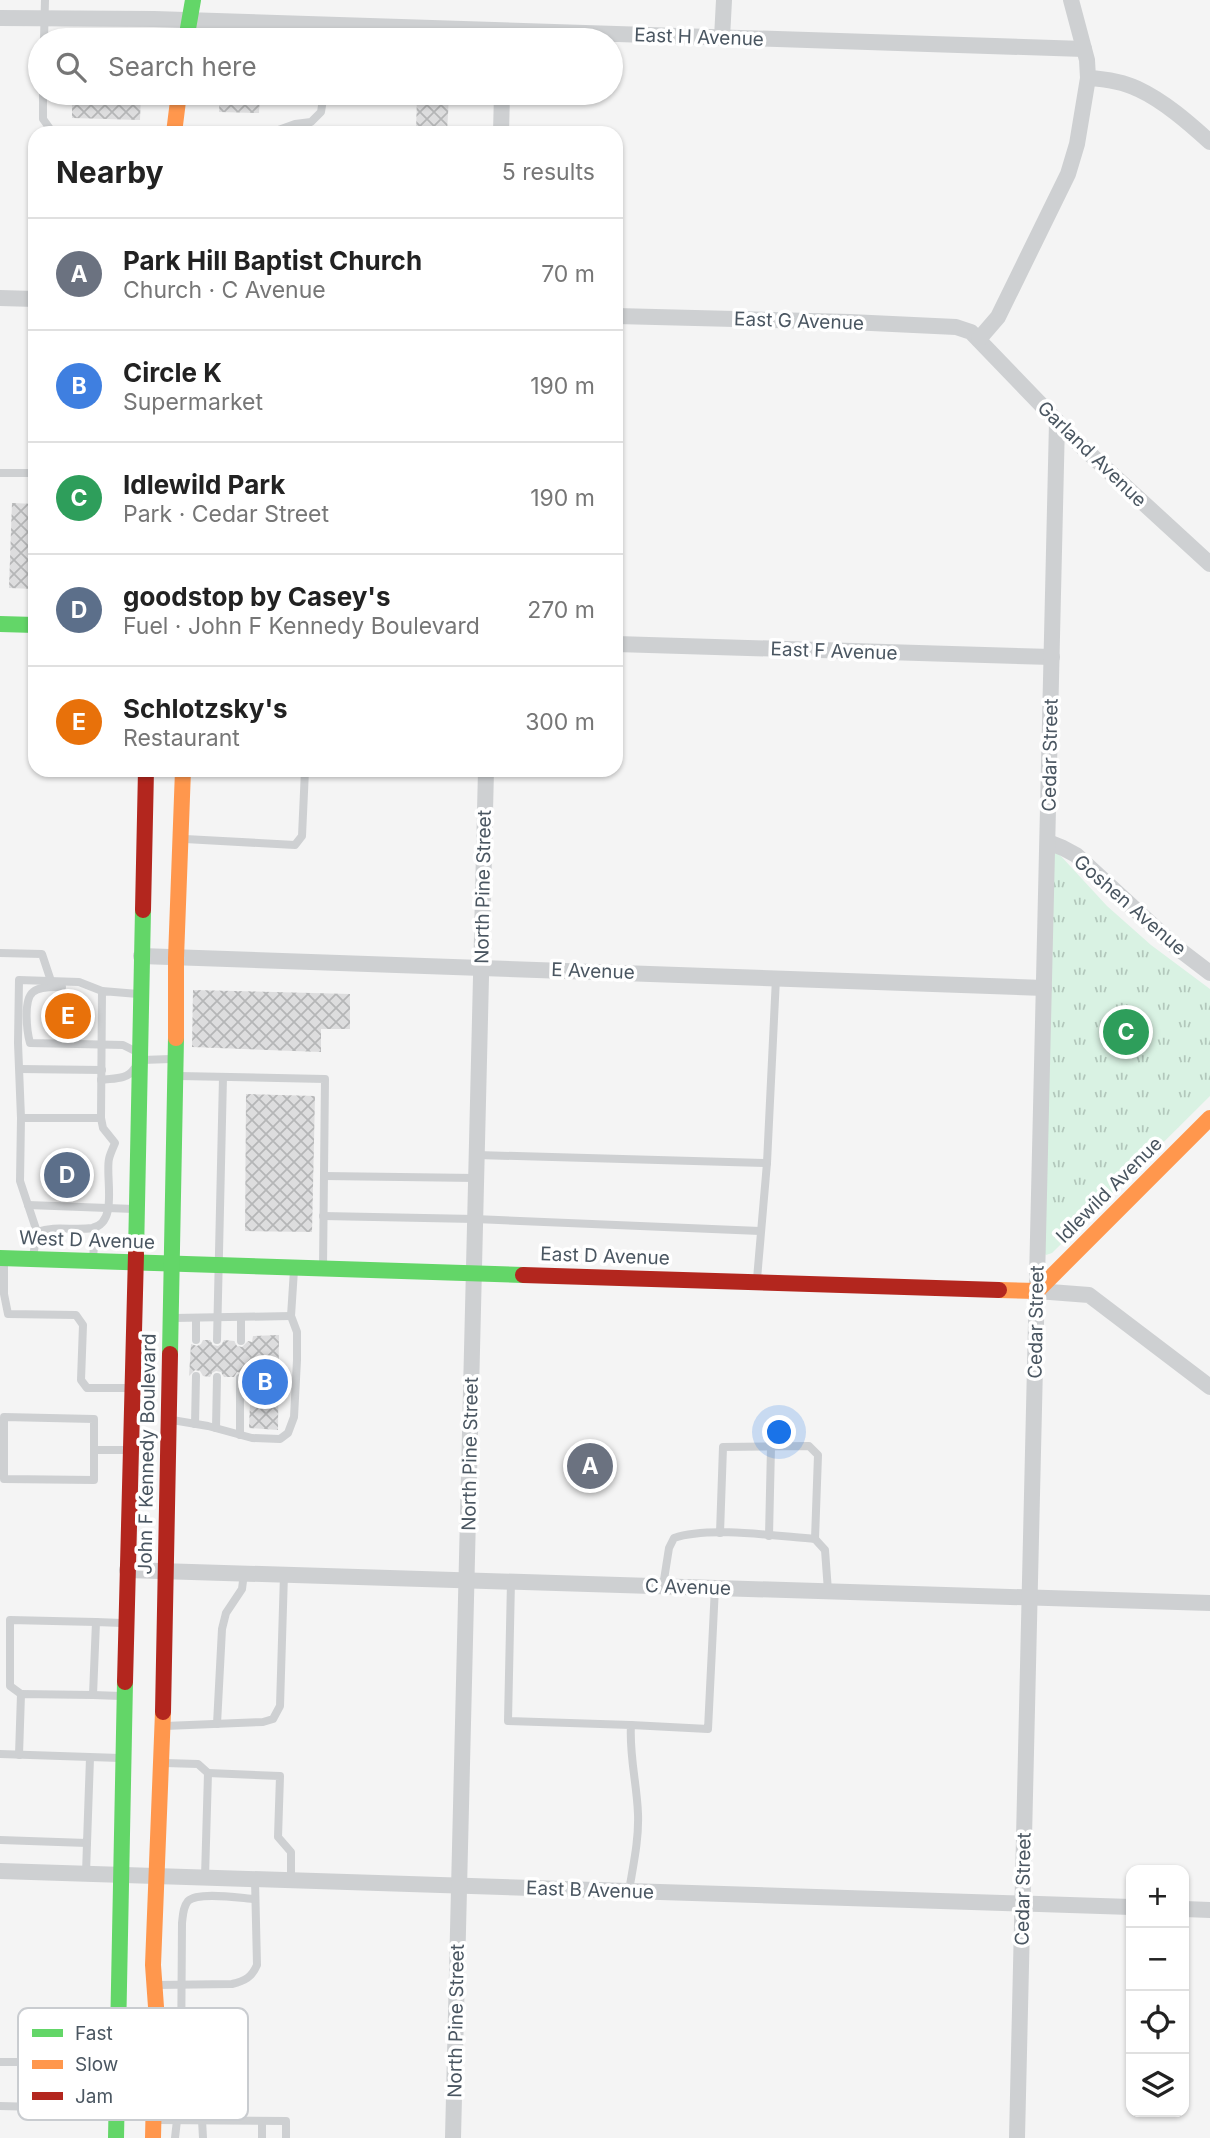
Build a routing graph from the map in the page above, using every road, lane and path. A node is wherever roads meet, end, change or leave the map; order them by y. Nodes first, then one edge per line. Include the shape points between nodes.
1 (45, 0) edge
2 (193, 0) edge
3 (724, 0) edge
4 (1071, 0) edge
5 (0, 18) edge
6 (45, 19) junction
7 (189, 21) junction
8 (45, 28) edge
9 (189, 28) edge
10 (271, 28) edge
11 (623, 37) edge
12 (722, 38) junction
13 (1084, 49) junction
14 (1088, 78) junction
15 (43, 105) edge
16 (178, 105) edge
17 (189, 105) edge
18 (322, 105) edge
19 (502, 105) edge
20 (48, 126) edge
21 (175, 126) edge
22 (190, 126) edge
23 (289, 126) edge
24 (501, 126) edge
25 (1210, 142) edge
26 (0, 298) edge
27 (28, 299) edge
28 (623, 316) edge
29 (979, 339) junction
30 (1058, 422) junction
31 (0, 473) edge
32 (28, 473) edge
33 (1210, 564) edge
34 (0, 624) edge
35 (28, 625) edge
36 (623, 644) edge
37 (1052, 657) junction
38 (146, 777) edge
39 (183, 777) edge
40 (305, 777) edge
41 (486, 777) edge
42 (181, 839) junction
43 (1048, 842) junction
44 (0, 953) edge
45 (141, 956) junction
46 (176, 958) junction
47 (481, 967) junction
48 (1210, 973) edge
49 (776, 978) junction
50 (51, 981) junction
51 (79, 982) junction
52 (1044, 988) junction
53 (102, 991) junction
54 (141, 995) junction
55 (102, 1045) junction
56 (177, 1059) junction
57 (139, 1060) junction
58 (20, 1069) junction
59 (102, 1070) junction
60 (176, 1076) junction
61 (223, 1077) junction
62 (101, 1080) junction
63 (21, 1118) junction
64 (101, 1118) junction
65 (1210, 1118) edge
66 (139, 1141) junction
67 (115, 1143) junction
68 (477, 1155) junction
69 (767, 1163) junction
70 (324, 1177) junction
71 (476, 1178) junction
72 (28, 1205) junction
73 (108, 1208) junction
74 (137, 1209) junction
75 (323, 1216) junction
76 (475, 1219) junction
77 (95, 1228) junction
78 (37, 1231) junction
79 (760, 1231) junction
80 (2, 1258) edge
81 (33, 1259) junction
82 (93, 1261) junction
83 (136, 1262) junction
84 (172, 1264) junction
85 (218, 1265) junction
86 (294, 1268) junction
87 (323, 1269) junction
88 (474, 1273) junction
89 (757, 1282) junction
90 (1037, 1291) junction
91 (291, 1316) junction
92 (171, 1318) junction
93 (196, 1318) junction
94 (217, 1318) junction
95 (241, 1318) junction
96 (196, 1340) dead end
97 (216, 1340) dead end
98 (241, 1341) dead end
99 (196, 1376) dead end
100 (217, 1377) dead end
101 (240, 1378) dead end
102 (1210, 1387) edge
103 (131, 1389) junction
104 (169, 1419) junction
105 (195, 1424) junction
106 (216, 1429) junction
107 (240, 1435) junction
108 (771, 1447) junction
109 (94, 1450) junction
110 (130, 1450) junction
111 (720, 1533) junction
112 (769, 1536) junction
113 (815, 1539) junction
114 (127, 1570) junction
115 (166, 1570) junction
116 (244, 1573) junction
117 (284, 1574) junction
118 (467, 1579) junction
119 (511, 1581) junction
120 (663, 1586) junction
121 (715, 1587) junction
122 (828, 1591) junction
123 (1030, 1598) junction
124 (1210, 1603) edge
125 (96, 1622) junction
126 (126, 1623) junction
127 (21, 1694) junction
128 (93, 1695) junction
129 (124, 1696) junction
130 (217, 1724) junction
131 (631, 1725) junction
132 (162, 1726) junction
133 (0, 1754) edge
134 (19, 1755) junction
135 (90, 1758) junction
136 (123, 1759) junction
137 (162, 1763) junction
138 (208, 1773) junction
139 (0, 1840) edge
140 (86, 1843) junction
141 (0, 1871) edge
142 (86, 1874) junction
143 (121, 1875) junction
144 (157, 1877) junction
145 (205, 1878) junction
146 (255, 1880) junction
147 (291, 1881) junction
148 (459, 1886) junction
149 (629, 1891) junction
150 (255, 1899) junction
151 (1023, 1904) junction
152 (1126, 1907) edge
153 (1189, 1909) edge
154 (1210, 1910) edge
155 (182, 1985) junction
156 (154, 1986) junction
157 (118, 2008) edge
158 (154, 2008) edge
159 (182, 2008) edge
160 (0, 2062) edge
161 (18, 2062) edge
162 (0, 2106) edge
163 (18, 2106) edge
164 (116, 2120) edge
165 (153, 2120) joint
166 (177, 2120) junction
167 (202, 2120) junction
168 (261, 2121) junction
169 (116, 2138) edge
170 (153, 2138) edge
171 (175, 2138) edge
172 (203, 2138) edge
173 (261, 2138) edge
174 (286, 2138) edge
175 (453, 2138) edge
176 (1017, 2138) edge

1 - 6 lane
2 - 7 main road
3 - 12 street
4 - 13 street
5 - 6 street, East H Avenue
6 - 7 street, East H Avenue
6 - 8 lane
7 - 9 main road
7 - 10 street, East H Avenue
11 - 12 street, East H Avenue
12 - 13 street, East H Avenue
13 - 14 street
14 - 25 street via 1138,89
14 - 29 street via 1068,174 998,317
15 - 20 lane
16 - 21 main road
17 - 22 main road
18 - 23 lane via 311,122
19 - 24 street
26 - 27 street
28 - 29 street, East G Avenue via 956,327
29 - 30 street, Garland Avenue
30 - 33 street, Garland Avenue
30 - 37 street, Cedar Street
31 - 32 lane
34 - 35 main road
36 - 37 street, East F Avenue
37 - 43 street, Cedar Street
38 - 45 main road, John F Kennedy Boulevard
39 - 42 main road, John F Kennedy Boulevard
40 - 42 lane via 302,836 295,845
41 - 47 street, North Pine Street
42 - 46 main road, John F Kennedy Boulevard
43 - 48 street, Goshen Avenue via 1076,855
43 - 52 street, Cedar Street
44 - 50 lane via 42,954
45 - 46 street, E Avenue
45 - 54 main road, John F Kennedy Boulevard
46 - 47 street, E Avenue
46 - 56 main road, John F Kennedy Boulevard
47 - 49 street, E Avenue
47 - 68 street, North Pine Street
49 - 52 street, E Avenue
49 - 69 lane
50 - 51 lane
50 - 58 lane via 19,980
51 - 53 lane
51 - 55 lane via 33,992 27,1000 30,1043
52 - 90 street, Cedar Street
53 - 54 lane
53 - 55 lane
54 - 57 main road, John F Kennedy Boulevard
55 - 57 lane via 123,1045 135,1051
55 - 59 lane
56 - 57 lane
56 - 60 main road, John F Kennedy Boulevard
57 - 62 lane via 130,1074
57 - 66 main road, John F Kennedy Boulevard
58 - 59 lane
58 - 63 lane
59 - 62 lane
60 - 61 lane
60 - 84 main road, John F Kennedy Boulevard
61 - 70 lane via 325,1079
61 - 85 lane
62 - 64 lane
63 - 64 lane
63 - 72 lane via 20,1181
64 - 67 lane
65 - 90 main road, Idlewild Avenue
66 - 67 lane
66 - 74 main road, John F Kennedy Boulevard
67 - 73 lane via 108,1159
68 - 69 lane
68 - 71 street, North Pine Street
69 - 79 lane
70 - 71 lane
70 - 75 lane
71 - 76 street, North Pine Street
72 - 73 lane
72 - 78 lane
73 - 74 lane
73 - 77 lane via 106,1219
74 - 83 main road, John F Kennedy Boulevard
75 - 76 lane
75 - 87 lane
76 - 79 lane
76 - 88 street, North Pine Street
77 - 78 lane
77 - 82 lane
78 - 81 lane
79 - 89 lane
80 - 81 main road, West D Avenue
80 - 103 lane via 8,1314 76,1315 83,1325 81,1380 87,1388
81 - 82 main road, West D Avenue
82 - 83 main road, West D Avenue
83 - 84 main road, West D Avenue
83 - 103 main road, John F Kennedy Boulevard
84 - 85 main road, East D Avenue
84 - 92 main road, John F Kennedy Boulevard
85 - 86 main road, East D Avenue
85 - 94 lane
86 - 87 main road, East D Avenue
86 - 91 lane
87 - 88 main road, East D Avenue
88 - 89 main road, East D Avenue
88 - 118 street, North Pine Street
89 - 90 main road, East D Avenue
90 - 102 street via 1089,1295
90 - 123 street, Cedar Street
91 - 95 lane
91 - 107 lane via 296,1360 294,1417 288,1433 280,1439
92 - 93 lane
92 - 104 main road, John F Kennedy Boulevard
93 - 94 lane
93 - 96 lane
94 - 95 lane
94 - 97 lane
95 - 98 lane
99 - 105 lane
100 - 106 lane
101 - 107 lane
103 - 110 main road, John F Kennedy Boulevard
104 - 105 lane
104 - 115 main road, John F Kennedy Boulevard
105 - 106 lane
106 - 107 lane
108 - 111 lane via 723,1447
108 - 112 lane
108 - 113 lane via 809,1446 818,1455
109 - 109 lane via 94,1419 4,1417 4,1479 94,1480
109 - 110 lane
110 - 114 main road, John F Kennedy Boulevard
111 - 112 lane
111 - 120 lane via 674,1538
112 - 113 lane
113 - 122 lane via 825,1550
114 - 115 street, C Avenue
114 - 126 main road, John F Kennedy Boulevard
115 - 116 street, C Avenue
115 - 132 main road, John F Kennedy Boulevard
116 - 117 street, C Avenue
116 - 130 lane via 242,1589 226,1613 222,1629
117 - 118 street, C Avenue
117 - 130 lane via 280,1706 273,1719 263,1722
118 - 119 street, C Avenue
118 - 148 street, North Pine Street
119 - 120 street, C Avenue
119 - 131 lane via 508,1721
120 - 121 street, C Avenue
121 - 122 street, C Avenue
121 - 131 lane via 708,1730
122 - 123 street, C Avenue
123 - 124 street, C Avenue
123 - 151 street, Cedar Street
125 - 126 lane
125 - 127 lane via 10,1620 10,1686
125 - 128 lane
126 - 129 main road, John F Kennedy Boulevard
127 - 128 lane
127 - 134 lane
128 - 129 lane
129 - 136 main road, John F Kennedy Boulevard
130 - 132 lane
131 - 149 lane via 638,1833
132 - 137 main road, John F Kennedy Boulevard
133 - 134 lane
134 - 135 lane
135 - 136 lane
135 - 140 lane
136 - 143 main road, John F Kennedy Boulevard
137 - 138 lane via 198,1764
137 - 144 main road, John F Kennedy Boulevard
138 - 145 lane
138 - 147 lane via 280,1776 278,1837 291,1852
139 - 140 lane
140 - 142 lane
141 - 142 street, East B Avenue
142 - 143 street, East B Avenue
143 - 144 street, East B Avenue
143 - 157 main road, John F Kennedy Boulevard
144 - 145 street, East B Avenue
144 - 156 main road, John F Kennedy Boulevard
145 - 146 street, East B Avenue
146 - 147 street, East B Avenue
146 - 150 lane
147 - 148 street, East B Avenue
148 - 149 street, East B Avenue
148 - 175 street, North Pine Street
149 - 151 street, East B Avenue
150 - 155 lane via 257,1965 253,1974 232,1984
150 - 155 lane via 197,1896 188,1902 181,1923
151 - 152 street, East B Avenue
151 - 176 street, Cedar Street
153 - 154 street
155 - 156 lane
155 - 159 lane
156 - 158 main road, John F Kennedy Boulevard
160 - 161 lane
162 - 163 lane
164 - 169 main road, John F Kennedy Boulevard
165 - 166 lane
165 - 170 main road, John F Kennedy Boulevard
166 - 167 lane
166 - 171 lane
167 - 168 lane
167 - 172 lane
168 - 173 lane
168 - 174 lane via 286,2121

